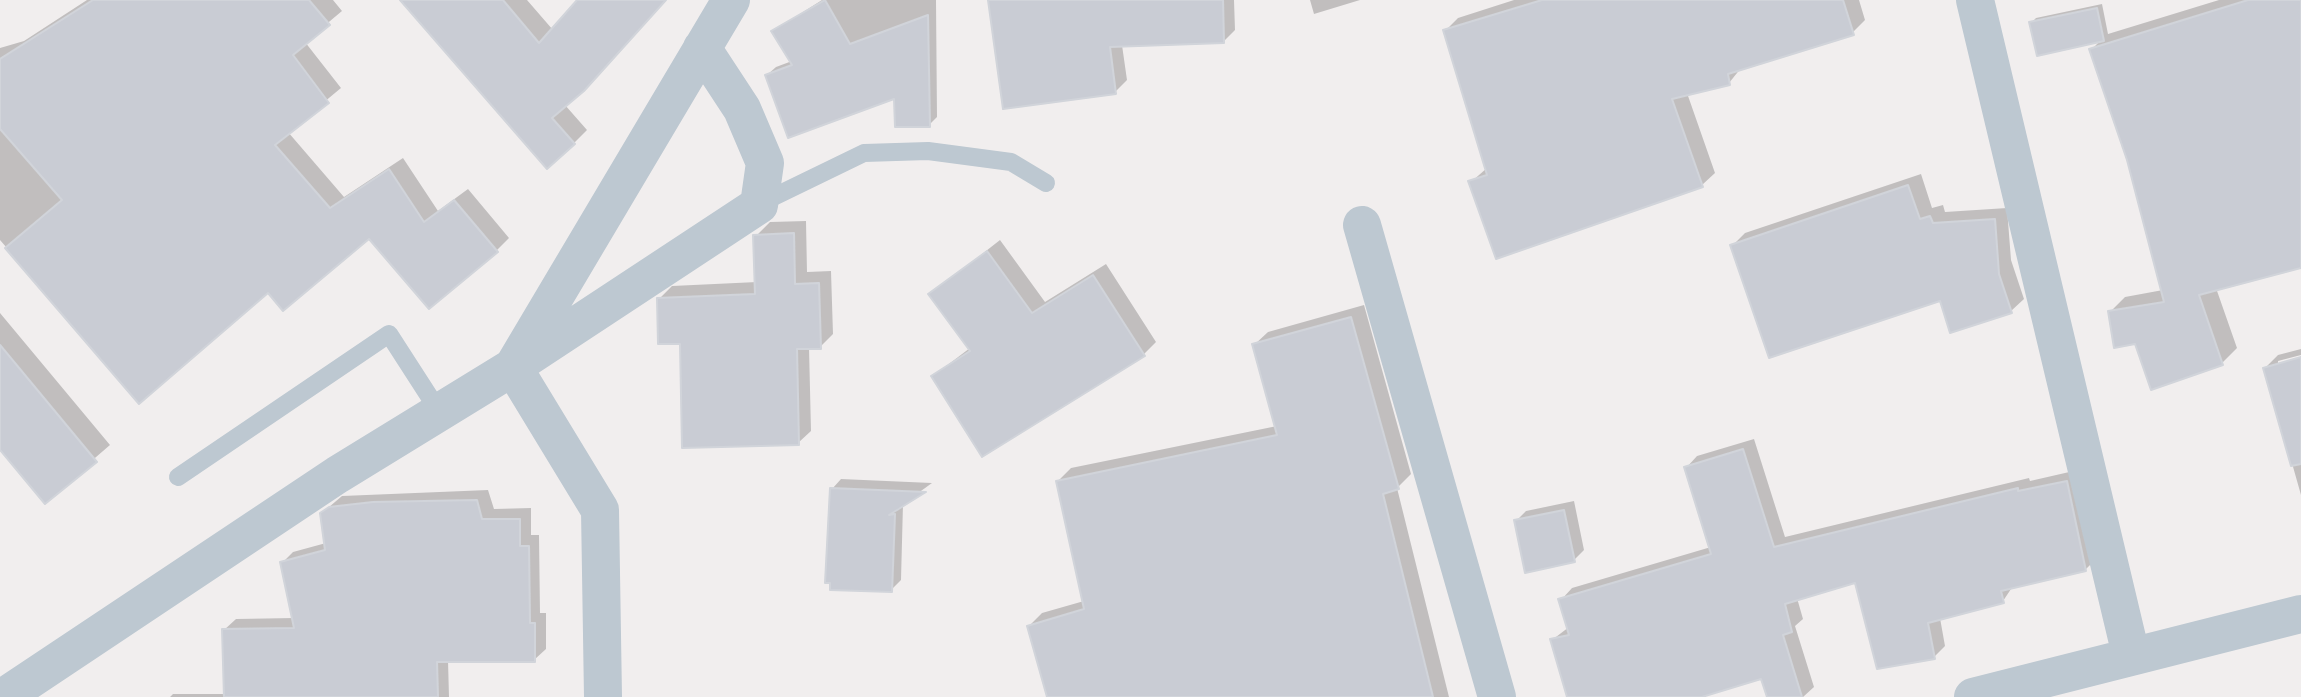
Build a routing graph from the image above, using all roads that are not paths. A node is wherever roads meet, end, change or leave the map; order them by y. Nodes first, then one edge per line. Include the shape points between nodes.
1 (731, 0) edge
2 (1975, 0) edge
3 (702, 48) junction
4 (1046, 183) dead end
5 (759, 205) junction
6 (1362, 225) dead end
7 (513, 367) junction
8 (438, 410) junction
9 (178, 477) dead end
10 (2301, 614) edge
11 (2131, 655) junction
12 (21, 691) edge
13 (603, 697) edge
14 (1497, 697) edge
15 (1973, 697) edge

1 - 3 street
2 - 11 street
3 - 5 street via 742,109 765,163
3 - 7 street
4 - 5 lane via 1011,162 928,151 864,153
5 - 7 street
6 - 14 street
7 - 8 street
7 - 13 street via 600,510
8 - 9 lane via 389,334
8 - 12 street
10 - 11 street
11 - 15 street

